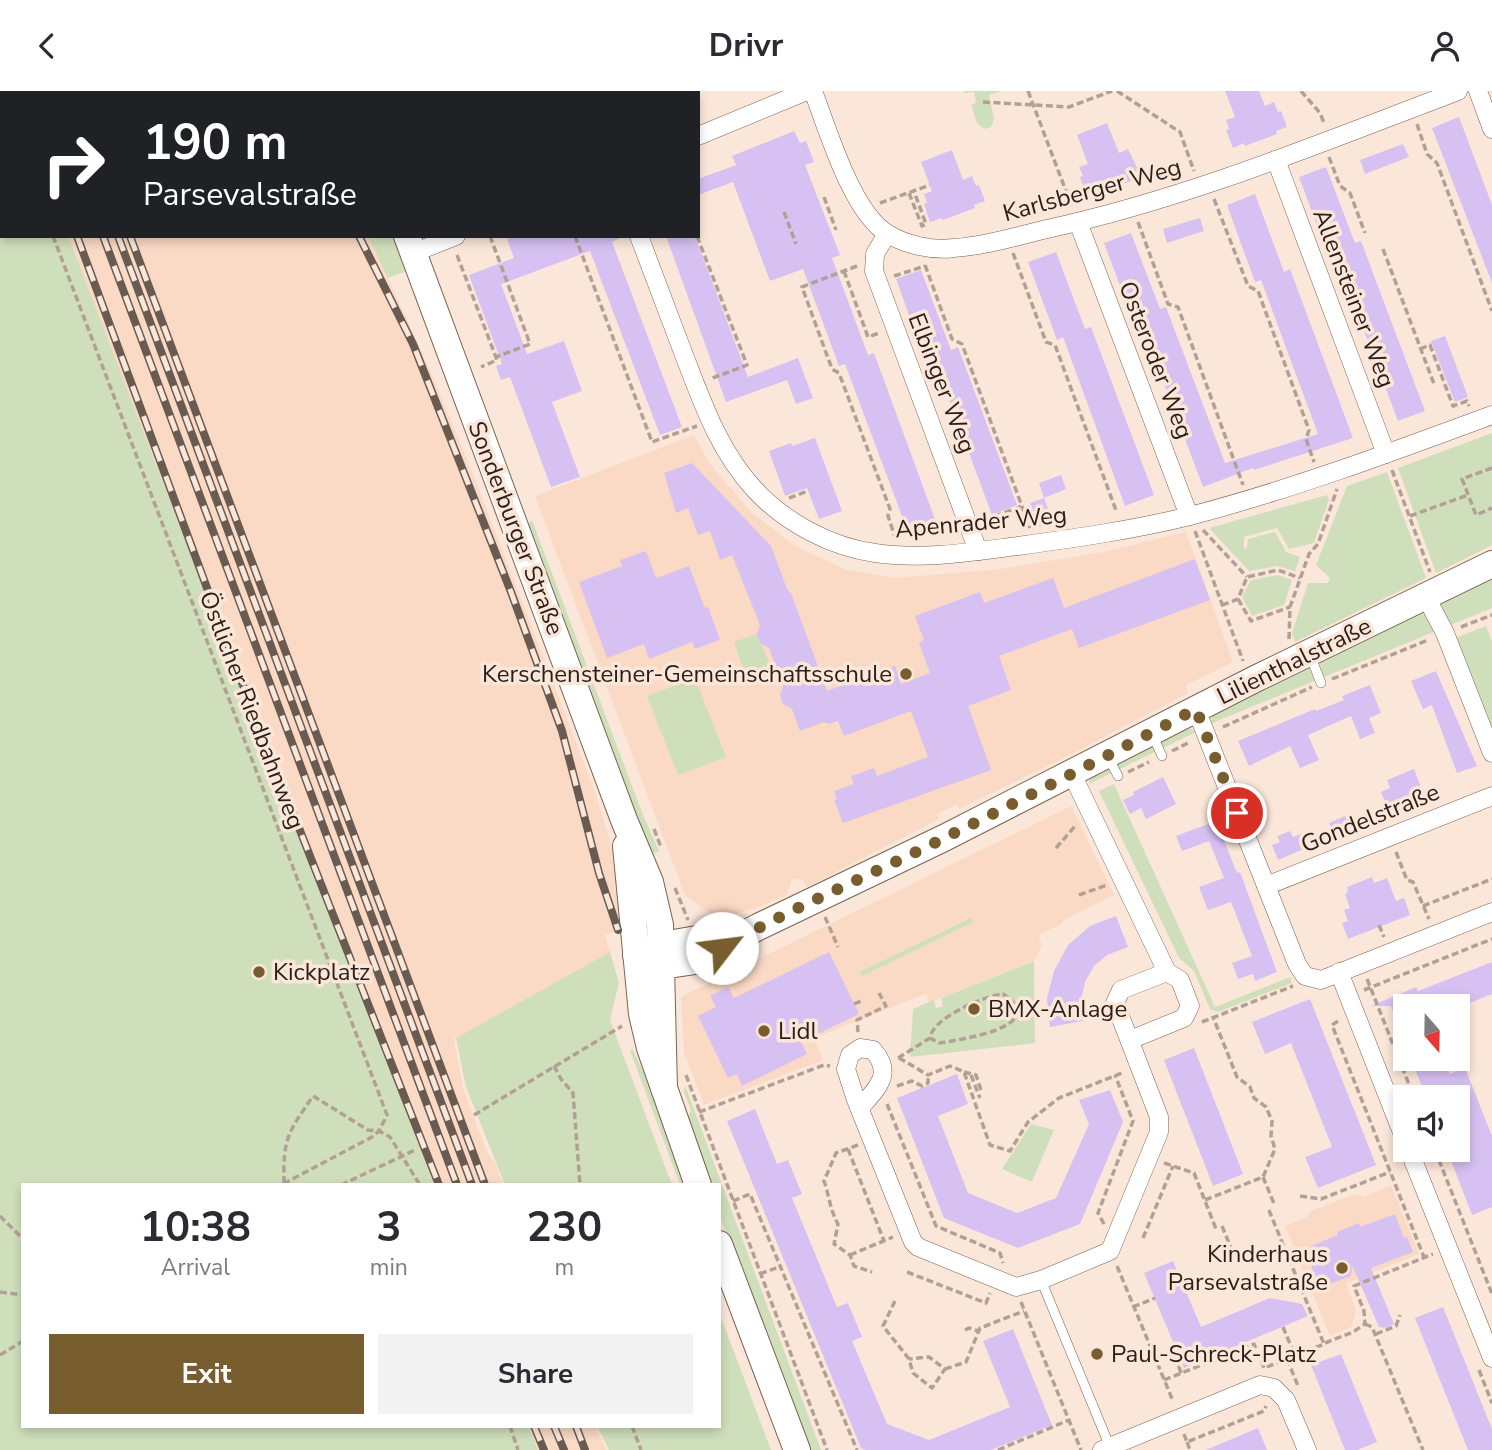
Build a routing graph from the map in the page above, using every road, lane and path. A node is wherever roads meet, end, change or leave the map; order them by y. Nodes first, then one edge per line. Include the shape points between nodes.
1 (807, 91) edge
2 (813, 91) edge
3 (1028, 91) edge
4 (1112, 91) edge
5 (1117, 91) edge
6 (1301, 91) edge
7 (1458, 91) edge
8 (1478, 91) edge
9 (983, 102) dead end
10 (1033, 104) junction
11 (1411, 109) junction
12 (1492, 129) edge
13 (700, 135) edge
14 (1326, 141) junction
15 (1276, 160) junction
16 (930, 185) dead end
17 (1204, 186) junction
18 (912, 192) junction
19 (824, 197) dead end
20 (1133, 207) junction
21 (863, 209) junction
22 (784, 212) dead end
23 (1078, 222) junction
24 (836, 230) dead end
25 (1365, 233) dead end
26 (887, 234) junction
27 (54, 238) edge
28 (447, 238) edge
29 (453, 238) edge
30 (492, 238) edge
31 (576, 238) edge
32 (640, 238) edge
33 (698, 238) edge
34 (1007, 238) junction
35 (410, 244) edge
36 (796, 244) dead end
37 (918, 246) junction
38 (1383, 249) dead end
39 (873, 261) junction
40 (925, 266) junction
41 (844, 271) junction
42 (878, 282) junction
43 (1492, 311) edge
44 (895, 327) junction
45 (1420, 349) junction
46 (496, 357) junction
47 (481, 367) dead end
48 (696, 384) junction
49 (1434, 384) dead end
50 (1492, 415) edge
51 (710, 421) junction
52 (1475, 422) junction
53 (1386, 454) junction
54 (1492, 468) edge
55 (1326, 476) junction
56 (1468, 495) junction
57 (1248, 499) junction
58 (1022, 506) junction
59 (1492, 508) edge
60 (1189, 516) junction
61 (1410, 516) junction
62 (970, 525) junction
63 (1124, 530) junction
64 (1035, 544) junction
65 (978, 551) junction
66 (902, 555) junction
67 (1492, 564) edge
68 (1247, 577) junction
69 (1300, 578) junction
70 (1429, 589) junction
71 (1238, 599) junction
72 (1222, 605) junction
73 (1290, 607) junction
74 (1492, 615) edge
75 (1445, 633) junction
76 (1301, 651) junction
77 (1248, 669) dead end
78 (1321, 683) junction
79 (1196, 709) junction
80 (1206, 735) junction
81 (1492, 753) edge
82 (1072, 774) junction
83 (1492, 796) edge
84 (1090, 811) junction
85 (624, 820) junction
86 (1390, 837) junction
87 (1056, 848) dead end
88 (1122, 878) junction
89 (1492, 879) edge
90 (1266, 886) junction
91 (1080, 895) dead end
92 (1423, 905) junction
93 (1492, 912) edge
94 (825, 918) dead end
95 (1435, 934) junction
96 (1492, 939) edge
97 (838, 947) dead end
98 (636, 955) junction
99 (662, 956) junction
100 (1361, 964) junction
101 (1167, 972) junction
102 (1339, 972) junction
103 (1305, 976) junction
104 (1370, 987) junction
105 (879, 993) dead end
106 (1348, 996) junction
107 (864, 1000) dead end
108 (854, 1004) dead end
109 (1213, 1017) junction
110 (1196, 1024) dead end
111 (623, 1026) dead end
112 (1128, 1036) junction
113 (930, 1038) junction
114 (860, 1048) junction
115 (554, 1066) junction
116 (683, 1066) dead end
117 (1140, 1066) junction
118 (846, 1069) junction
119 (964, 1072) junction
120 (929, 1075) junction
121 (971, 1075) junction
122 (1115, 1075) junction
123 (1409, 1085) edge
124 (877, 1087) junction
125 (664, 1088) junction
126 (981, 1090) dead end
127 (979, 1098) dead end
128 (860, 1108) junction
129 (1393, 1110) edge
130 (699, 1112) junction
131 (474, 1115) dead end
132 (379, 1131) junction
133 (873, 1139) junction
134 (848, 1149) junction
135 (415, 1150) dead end
136 (401, 1157) junction
137 (1149, 1157) junction
138 (1414, 1162) edge
139 (1440, 1162) edge
140 (1173, 1166) junction
141 (1390, 1172) junction
142 (1264, 1177) junction
143 (282, 1183) edge
144 (284, 1183) edge
145 (345, 1183) edge
146 (419, 1183) edge
147 (580, 1183) edge
148 (697, 1183) edge
149 (1300, 1196) dead end
150 (1205, 1200) junction
151 (732, 1201) junction
152 (1275, 1206) dead end
153 (1268, 1208) dead end
154 (0, 1216) edge
155 (1222, 1226) dead end
156 (1216, 1229) dead end
157 (1119, 1230) junction
158 (908, 1231) junction
159 (21, 1237) edge
160 (1143, 1238) dead end
161 (884, 1241) junction
162 (1448, 1248) junction
163 (721, 1249) edge
164 (1285, 1249) junction
165 (1110, 1251) junction
166 (850, 1255) junction
167 (1424, 1257) junction
168 (781, 1266) junction
169 (872, 1272) dead end
170 (907, 1272) dead end
171 (760, 1274) junction
172 (995, 1280) junction
173 (1041, 1280) junction
174 (1016, 1287) junction
175 (0, 1291) edge
176 (1492, 1294) edge
177 (21, 1295) edge
178 (1154, 1299) dead end
179 (895, 1301) dead end
180 (1133, 1307) junction
181 (1024, 1311) junction
182 (1400, 1315) dead end
183 (1365, 1324) junction
184 (1283, 1327) dead end
185 (965, 1330) dead end
186 (978, 1331) junction
187 (1376, 1334) junction
188 (21, 1343) edge
189 (1324, 1343) junction
190 (0, 1355) edge
191 (1294, 1356) junction
192 (1492, 1358) edge
193 (909, 1359) junction
194 (1182, 1366) dead end
195 (945, 1369) junction
196 (1181, 1373) junction
197 (1164, 1380) junction
198 (1274, 1388) junction
199 (1179, 1419) junction
200 (1069, 1420) junction
201 (510, 1428) edge
202 (633, 1428) edge
203 (1187, 1442) junction
204 (1106, 1448) edge
205 (518, 1450) edge
206 (641, 1450) edge
207 (797, 1450) edge
208 (827, 1450) edge
209 (857, 1450) edge
210 (998, 1450) edge
211 (1081, 1450) edge
212 (1190, 1450) edge
213 (1307, 1450) edge
214 (1423, 1450) edge

1 - 13 street
2 - 21 street, Karlsberger Weg
3 - 10 path
4 - 10 path via 1069,107
5 - 17 path via 1180,132
6 - 14 path via 1320,113
7 - 11 street, Karlsberger Weg
8 - 12 street
9 - 10 path
10 - 23 path
11 - 14 street, Karlsberger Weg
11 - 43 path via 1427,154 1437,163
14 - 15 street, Karlsberger Weg
14 - 25 path via 1340,186 1350,193
15 - 17 street, Karlsberger Weg
15 - 53 street, Allensteiner Weg
16 - 18 path
17 - 20 street, Karlsberger Weg
17 - 55 path via 1248,286 1258,291 1309,430 1306,439
18 - 18 path via 922,226 926,224
18 - 21 path
19 - 24 path
20 - 23 street, Karlsberger Weg
20 - 57 path via 1168,304 1178,307
21 - 26 street, Karlsberger Weg
22 - 36 path
23 - 34 street, Karlsberger Weg
23 - 60 street, Osteroder Weg
26 - 37 street, Karlsberger Weg
26 - 39 street
27 - 132 path, Östlicher Riedbahnweg via 387,1115
28 - 35 street
29 - 46 path
30 - 46 path via 530,344
31 - 51 path via 652,442
32 - 48 street, Apenrader Weg
33 - 48 path via 747,365
34 - 37 street, Karlsberger Weg via 953,249
34 - 63 path via 1046,342 1055,345
35 - 85 street, Sonderburger Straße
37 - 40 path
38 - 45 path
39 - 41 path
39 - 42 street, Elbinger Weg
40 - 42 path
40 - 58 path via 953,339 962,344
41 - 44 path via 868,337
41 - 66 path via 802,287 890,509 888,516
42 - 44 street, Elbinger Weg
44 - 62 street, Elbinger Weg
45 - 49 path
45 - 52 path via 1430,345 1453,406 1467,401
46 - 47 path via 497,361
48 - 51 street, Apenrader Weg
50 - 52 street, Apenrader Weg
51 - 66 street, Apenrader Weg via 730,459 756,491 788,518 852,548
52 - 53 street, Apenrader Weg
53 - 55 street, Apenrader Weg
53 - 61 path
54 - 56 path via 1462,479
55 - 57 street, Apenrader Weg
55 - 69 path via 1337,490 1335,500
56 - 59 path via 1476,515
56 - 61 path
57 - 60 street, Apenrader Weg
58 - 62 path
58 - 64 path
60 - 63 street, Apenrader Weg
60 - 68 path
60 - 72 path
61 - 70 path
62 - 65 street, Elbinger Weg
63 - 64 street, Apenrader Weg
64 - 65 street, Apenrader Weg
65 - 66 street, Apenrader Weg
67 - 70 street, Lilienthalstraße
68 - 69 path via 1278,570
68 - 71 path
69 - 73 path
70 - 75 street
70 - 76 street, Lilienthalstraße
71 - 72 path
71 - 73 path via 1251,621
72 - 77 path
73 - 76 path via 1288,634
74 - 75 path
75 - 78 path
75 - 81 street
76 - 78 lane
76 - 79 street, Lilienthalstraße
78 - 80 path
79 - 80 street
79 - 82 street, Lilienthalstraße via 1156,744 1113,766
80 - 90 street
82 - 84 street
82 - 99 street, Lilienthalstraße via 758,927
83 - 86 street, Gondelstraße
84 - 87 path
84 - 88 street
85 - 98 street, Sonderburger Straße
85 - 99 street, Sonderburger Straße via 650,882
86 - 90 street, Gondelstraße
86 - 92 path
88 - 91 path
88 - 101 street
89 - 92 path
90 - 103 street
92 - 95 path
93 - 95 street
94 - 97 path
95 - 100 street
96 - 104 path
98 - 99 street, Lilienthalstraße
98 - 125 street, Sonderburger Straße via 642,1014
99 - 125 street, Sonderburger Straße
100 - 102 street
100 - 104 path
101 - 112 street via 1121,991 1115,1003
101 - 112 street via 1180,980 1190,1006 1184,1018
102 - 103 street via 1321,980
102 - 106 street
103 - 109 path via 1292,987
104 - 106 path
104 - 123 path
105 - 114 path via 886,1006 856,1018
106 - 129 street
106 - 141 path via 1335,1015 1338,1022 1332,1024
107 - 108 path
109 - 110 path
109 - 142 path via 1237,1077 1251,1087 1272,1121 1270,1136 1275,1149
111 - 115 path
112 - 117 street
113 - 113 path via 939,1043 1001,1030 1014,1019 1016,1010 1003,994 988,996 937,1023
113 - 120 path via 899,1058
114 - 118 street via 850,1055
114 - 124 street via 873,1050 882,1060 884,1072
115 - 131 path
115 - 147 path via 573,1093
116 - 130 path
117 - 122 path
117 - 137 street via 1159,1117
118 - 128 street
118 - 130 path via 824,1065
119 - 120 path via 950,1066
119 - 121 path
119 - 122 path via 990,1145 1010,1151 1028,1122 1059,1098
120 - 124 path via 922,1086 912,1081
121 - 126 path via 976,1076
121 - 127 path
122 - 157 path via 1133,1121 1098,1213 1104,1223
124 - 128 street
124 - 172 path via 936,1226 1000,1253 1004,1262
125 - 148 street, Sonderburger Straße
128 - 133 street
130 - 151 path
132 - 136 path via 390,1137
132 - 143 path via 368,1130 313,1096 287,1135
132 - 144 path
133 - 134 path
133 - 158 street
134 - 161 path
134 - 166 path via 836,1153 824,1181 838,1224 834,1244
135 - 136 path
136 - 145 path
136 - 146 path
137 - 140 path
137 - 157 street
138 - 162 street
139 - 176 path
140 - 150 path via 1194,1173
140 - 160 path
141 - 149 path via 1321,1199
141 - 167 path
142 - 150 path
142 - 152 path
150 - 156 path
151 - 168 path via 750,1195
151 - 171 path
153 - 164 path
154 - 159 path
155 - 164 path via 1233,1253 1259,1260
157 - 165 street
158 - 161 path
158 - 172 street via 918,1247
161 - 166 path
162 - 167 path
162 - 192 street
163 - 207 street
164 - 189 path
165 - 173 street
165 - 180 path
166 - 169 path via 854,1266
167 - 183 path via 1354,1286
168 - 171 path
168 - 209 path
170 - 172 path via 986,1303
171 - 208 path
172 - 174 street
173 - 174 street
173 - 204 lane
174 - 181 path
175 - 177 path
178 - 180 path
179 - 193 path via 883,1326
180 - 197 path
181 - 186 path
181 - 200 path
182 - 187 path via 1396,1326
183 - 187 path
183 - 189 path
184 - 191 path
185 - 186 path
186 - 195 path via 966,1362
187 - 214 path
188 - 190 path
189 - 191 path
191 - 196 path via 1264,1368 1253,1342
193 - 195 path via 929,1357
193 - 195 path via 913,1373 932,1388
194 - 196 path
196 - 197 path
197 - 199 path
198 - 199 street via 1260,1385
198 - 203 path via 1264,1411
198 - 213 street via 1286,1400
199 - 203 path
199 - 204 street
200 - 210 path
200 - 211 path
201 - 205 path
202 - 206 path
203 - 212 path

